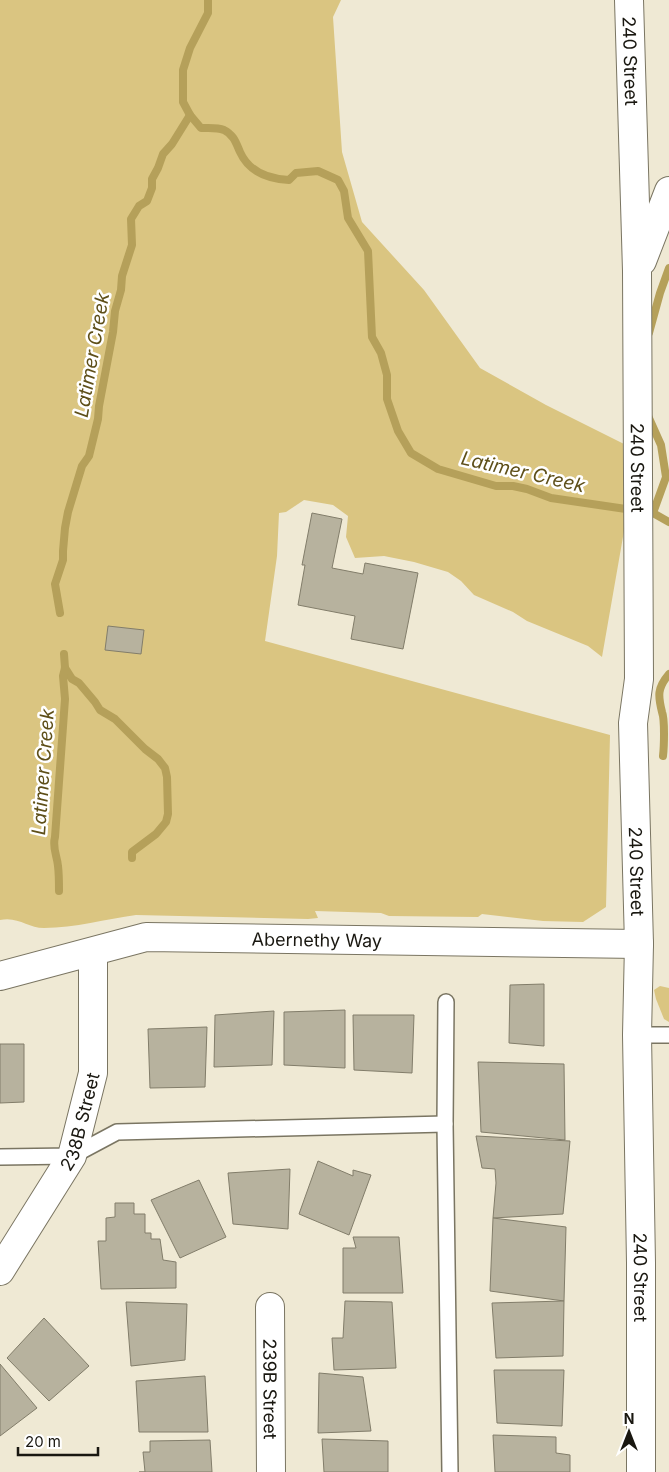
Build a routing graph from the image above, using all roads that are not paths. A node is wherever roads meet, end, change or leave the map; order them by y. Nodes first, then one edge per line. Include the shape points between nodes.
1 (629, 0) edge
2 (669, 191) edge
3 (637, 271) junction
4 (639, 944) junction
5 (93, 952) junction
6 (0, 976) edge
7 (446, 1002) dead end
8 (637, 1035) junction
9 (669, 1035) edge
10 (445, 1124) junction
11 (72, 1156) junction
12 (0, 1157) edge
13 (0, 1271) edge
14 (270, 1307) dead end
15 (271, 1472) edge
16 (450, 1472) edge
17 (641, 1472) edge

1 - 3 street, 240 Street
2 - 3 street, 240 Street
3 - 4 street, 240 Street via 638,679 633,722
4 - 5 street, Abernethy Way via 146,937
4 - 8 street, 240 Street
5 - 6 street, Abernethy Way
5 - 11 street, 238B Street via 93,1072
7 - 10 lane
8 - 9 lane
8 - 17 street, 240 Street
10 - 11 lane via 117,1132
10 - 16 lane
11 - 12 lane
11 - 13 street, 238B Street
14 - 15 street, 239B Street

